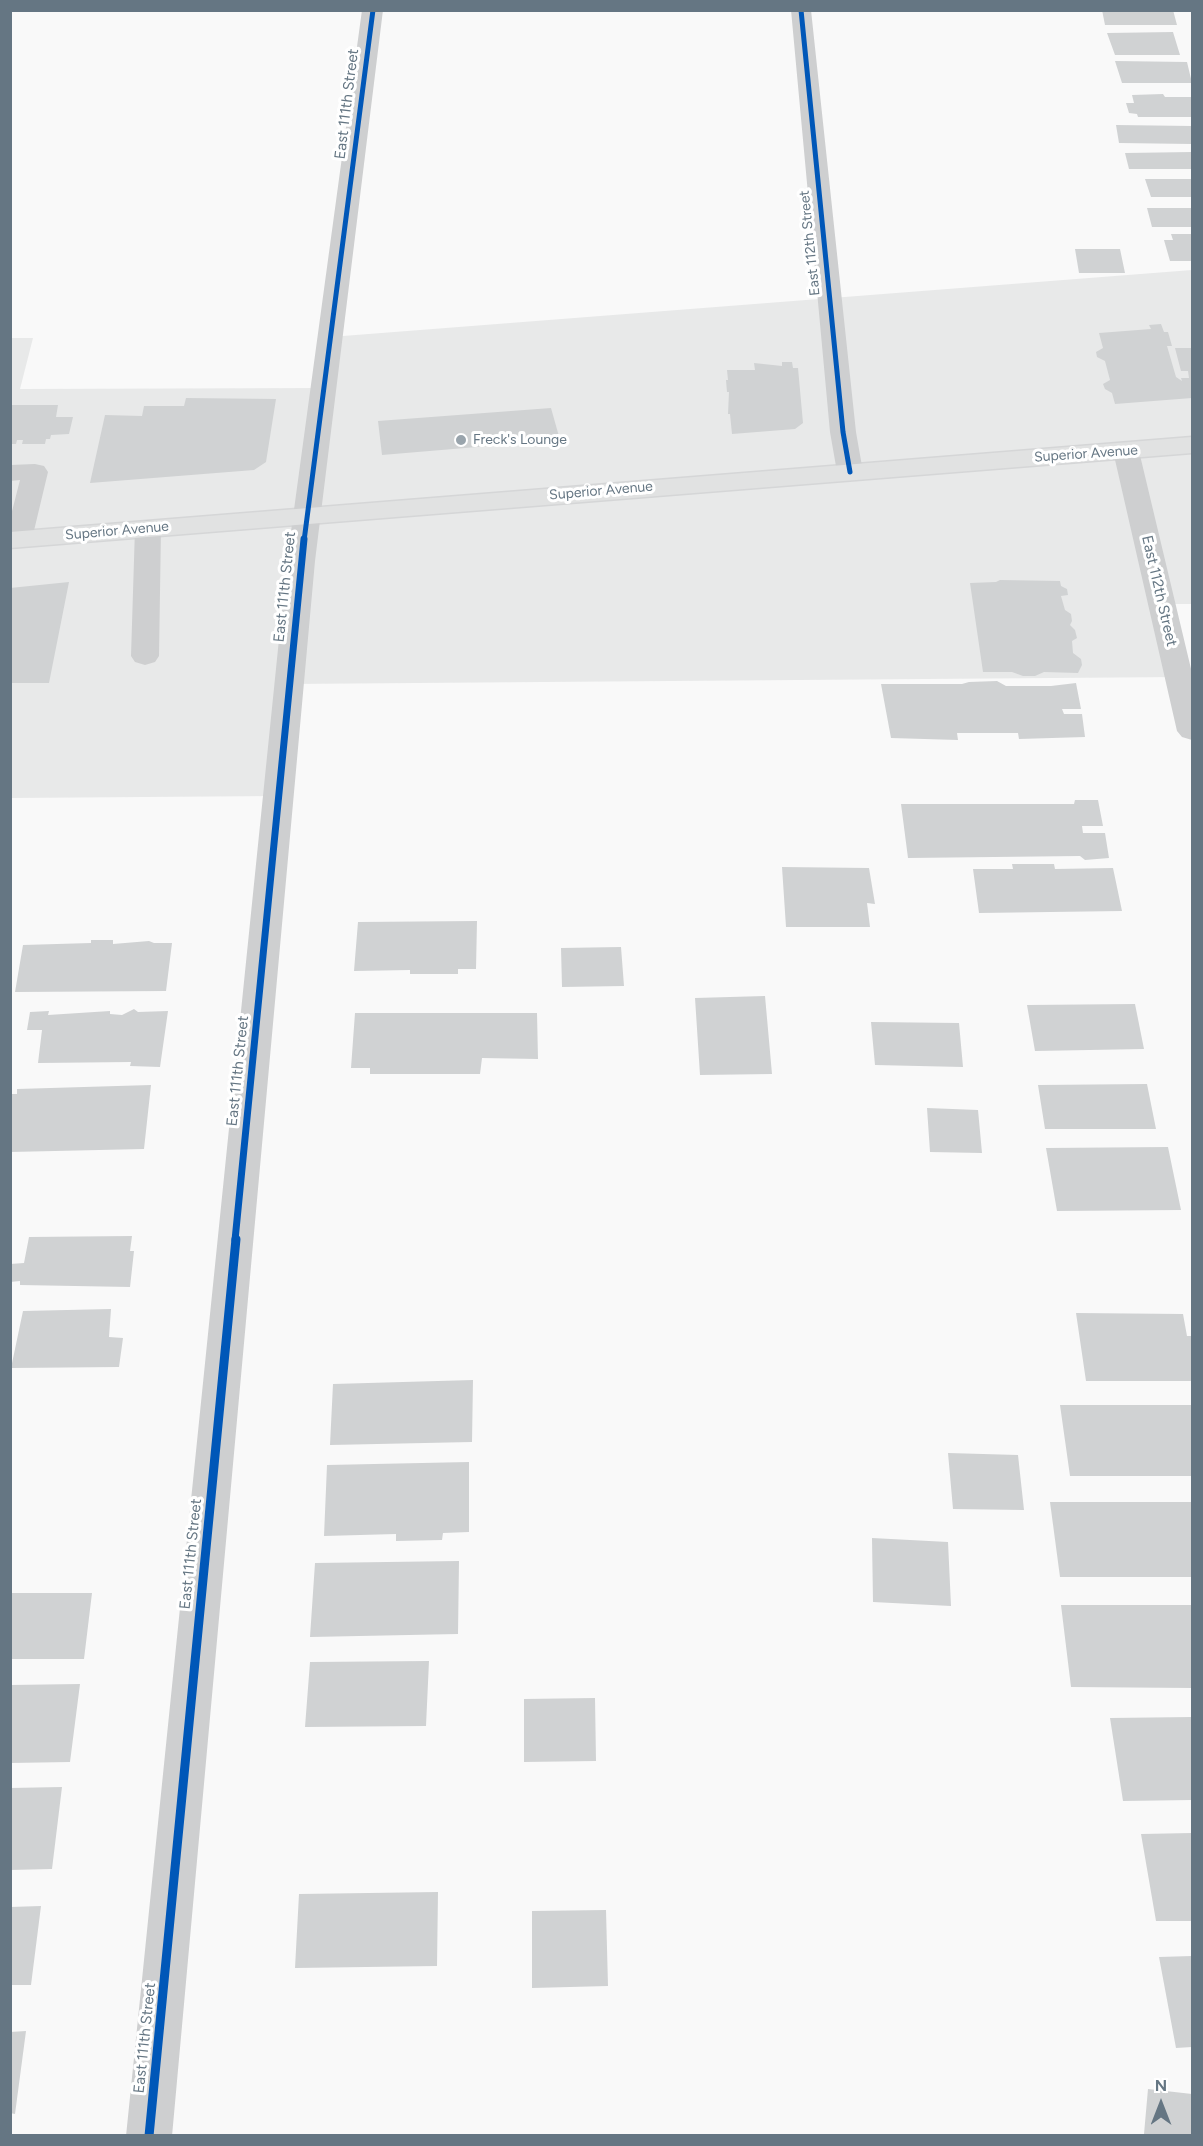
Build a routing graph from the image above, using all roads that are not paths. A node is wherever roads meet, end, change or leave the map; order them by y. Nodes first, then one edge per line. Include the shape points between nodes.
1 (372, 10) edge
2 (801, 10) edge
3 (1192, 445) edge
4 (1126, 451) junction
5 (850, 472) junction
6 (10, 473) edge
7 (307, 514) junction
8 (148, 528) junction
9 (15, 539) edge
10 (145, 656) dead end
11 (1192, 731) edge
12 (149, 2136) edge

1 - 7 street, East 111th Street
2 - 5 street, East 112th Street
3 - 4 main road, Superior Avenue
4 - 5 main road, Superior Avenue
4 - 11 street, East 112th Street
5 - 7 main road, Superior Avenue
6 - 9 street via 35,472
7 - 8 main road, Superior Avenue
7 - 12 street, East 111th Street
8 - 9 main road, Superior Avenue
8 - 10 street

